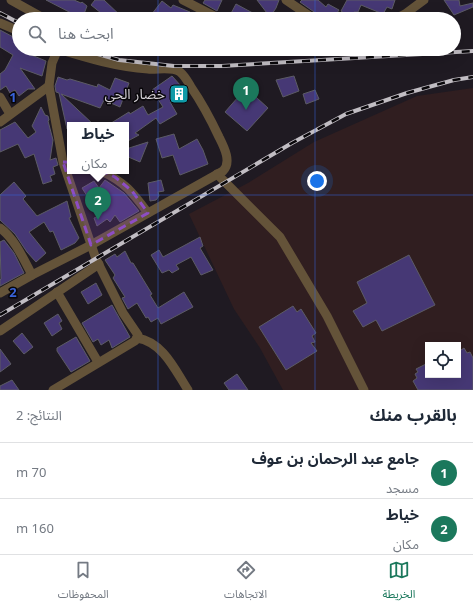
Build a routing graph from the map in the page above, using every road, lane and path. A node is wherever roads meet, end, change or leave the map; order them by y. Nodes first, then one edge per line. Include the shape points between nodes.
1 (11, 0) edge
2 (183, 0) edge
3 (286, 0) edge
4 (419, 1) edge
5 (32, 12) edge
6 (206, 12) edge
7 (304, 12) edge
8 (407, 12) edge
9 (0, 23) edge
10 (12, 29) edge
11 (55, 56) edge
12 (81, 56) edge
13 (48, 86) junction
14 (0, 97) edge
15 (10, 114) junction
16 (0, 122) edge
17 (66, 162) edge
18 (70, 174) edge
19 (108, 174) edge
20 (217, 174) junction
21 (148, 213) junction
22 (0, 228) edge
23 (91, 246) junction
24 (98, 264) junction
25 (32, 275) junction
26 (58, 292) junction
27 (0, 293) edge
28 (0, 330) edge
29 (137, 338) junction
30 (98, 362) junction
31 (53, 390) edge
32 (188, 390) edge
33 (364, 390) edge

1 - 5 street
2 - 6 street
3 - 7 street
4 - 8 street
9 - 10 street
11 - 13 street
12 - 20 street via 148,70 179,71 201,101 224,147 226,168
13 - 15 street
13 - 17 street
14 - 15 street
15 - 16 street
18 - 23 street
19 - 21 street via 132,191
20 - 21 street
20 - 33 street via 280,236 327,316
21 - 23 street
22 - 25 street
23 - 24 street
23 - 25 street
24 - 26 street
24 - 29 street via 123,313 137,332
25 - 27 street
26 - 28 street
26 - 30 street
29 - 30 street
29 - 32 street via 161,350
30 - 31 street

